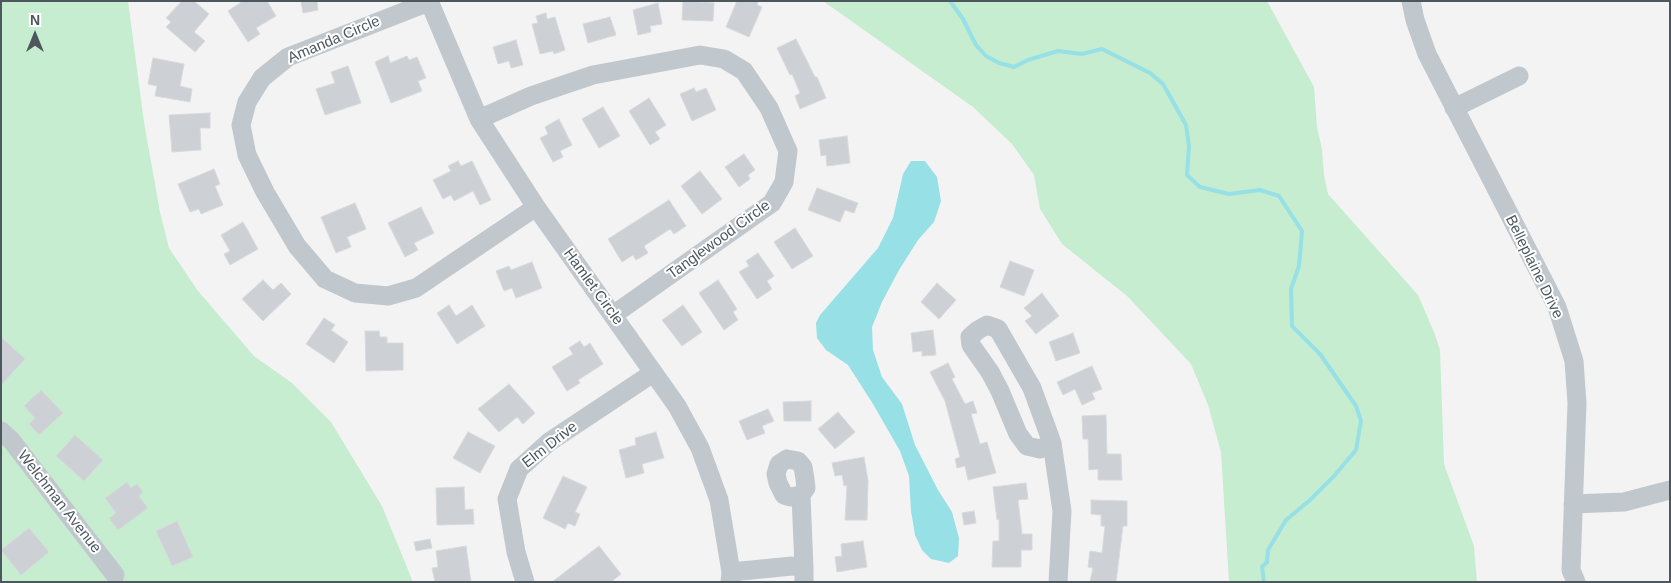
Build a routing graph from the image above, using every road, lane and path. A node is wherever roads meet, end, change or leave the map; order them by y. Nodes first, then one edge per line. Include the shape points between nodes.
1 (1411, 1) edge
2 (429, 2) edge
3 (1519, 76) dead end
4 (1454, 108) junction
5 (479, 119) junction
6 (536, 207) junction
7 (613, 315) junction
8 (653, 372) junction
9 (1028, 379) junction
10 (1000, 391) junction
11 (1, 431) edge
12 (1052, 443) junction
13 (1670, 490) edge
14 (801, 495) dead end
15 (1573, 504) junction
16 (116, 575) dead end
17 (804, 575) edge
18 (731, 577) edge
19 (525, 582) edge
20 (1058, 582) edge
21 (1576, 582) edge

1 - 4 street, Belleplaine Drive via 1426,54
2 - 5 street, Hamlet Circle
2 - 6 street, Amanda Circle via 288,57 262,78 247,102 241,125 247,155 264,192 297,246 325,279 355,293 388,296 416,288
3 - 4 street
4 - 15 street, Belleplaine Drive via 1557,307 1574,362 1577,403
5 - 6 street, Hamlet Circle
5 - 7 street, Tanglewood Circle via 531,96 593,75 700,56 724,59 744,71 769,108 788,152 784,182 772,203
6 - 7 street, Hamlet Circle
7 - 8 street, Hamlet Circle
8 - 18 street, Hamlet Circle via 677,406 700,448 719,500
8 - 19 street, Elm Drive via 549,442 519,468 508,498 516,552
9 - 10 street
9 - 10 street via 998,329 987,325 970,337 971,345
9 - 12 street
10 - 12 street via 1018,434 1027,446 1040,449
11 - 16 street, Welchman Avenue
12 - 20 street via 1062,511
13 - 15 street via 1624,502
14 - 17 street
15 - 21 street, Belleplaine Drive via 1571,570
17 - 18 street via 792,566

